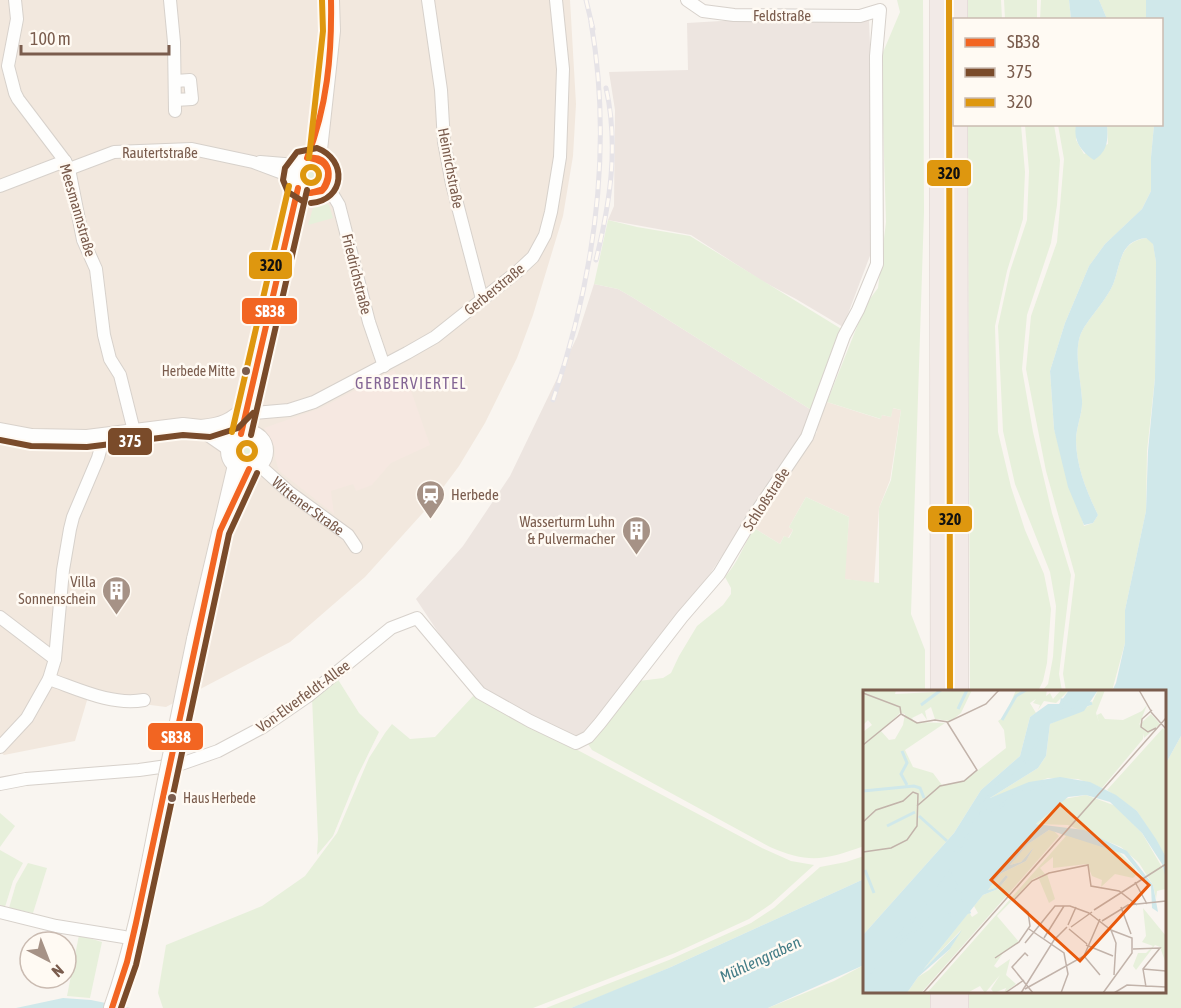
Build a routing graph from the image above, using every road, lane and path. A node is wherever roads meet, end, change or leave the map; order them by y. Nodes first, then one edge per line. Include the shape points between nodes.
1 (15, 0) edge
2 (170, 0) edge
3 (331, 0) edge
4 (428, 0) edge
5 (556, 0) edge
6 (687, 0) edge
7 (940, 0) edge
8 (957, 0) edge
9 (880, 10) joint
10 (957, 18) edge
11 (4, 58) edge
12 (175, 105) dead end
13 (957, 126) edge
14 (67, 165) junction
15 (303, 173) junction
16 (327, 185) junction
17 (0, 186) edge
18 (483, 299) junction
19 (384, 366) junction
20 (251, 404) junction
21 (205, 428) junction
22 (0, 431) edge
23 (134, 431) junction
24 (104, 436) junction
25 (241, 438) junction
26 (248, 466) junction
27 (356, 547) dead end
28 (0, 617) edge
29 (420, 619) joint
30 (55, 659) junction
31 (49, 679) junction
32 (941, 690) edge
33 (958, 690) edge
34 (144, 700) dead end
35 (0, 747) edge
36 (0, 784) edge
37 (0, 912) edge
38 (124, 937) dead end
39 (112, 1008) edge

1 - 11 street, Meesmannstraße via 17,19
2 - 12 street
3 - 15 main road via 332,31 321,121
4 - 18 street, Heinrichstraße via 444,142
5 - 18 street, Gerberstraße via 562,92 560,157 551,212 533,257
6 - 9 street, Feldstraße via 704,11 734,15 860,16
7 - 32 highway
8 - 10 highway
9 - 29 street, Schloßstraße via 876,56 877,264 844,336 807,437 719,574 600,723 588,737 576,743 480,693
11 - 14 street, Meesmannstraße via 18,99
13 - 33 highway
14 - 15 street, Rautertstraße via 114,152 192,149
14 - 17 street, Rautertstraße
14 - 23 street, Meesmannstraße via 83,240 96,269 110,359 120,375
15 - 16 main road via 319,192
15 - 16 main road via 327,167
15 - 20 main road
16 - 19 street, Friedrichstraße via 339,205
18 - 19 street, Gerberstraße via 435,337
19 - 20 street, Gerberstraße via 321,399 290,410
20 - 21 main road via 234,420
20 - 25 main road
21 - 23 main road
21 - 25 main road
22 - 24 main road via 32,437
23 - 24 main road
24 - 30 street via 70,529
25 - 26 main road via 230,457
25 - 26 main road via 260,438 265,449 265,455
26 - 27 street, Wittener Straße via 348,535
26 - 39 main road, bridge via 220,531 140,905
28 - 30 street
29 - 36 street, Von-Elverfeldt-Allee via 391,628 308,696 218,751 181,764
30 - 31 street
31 - 34 street via 108,699
31 - 35 street via 27,718
37 - 38 street

